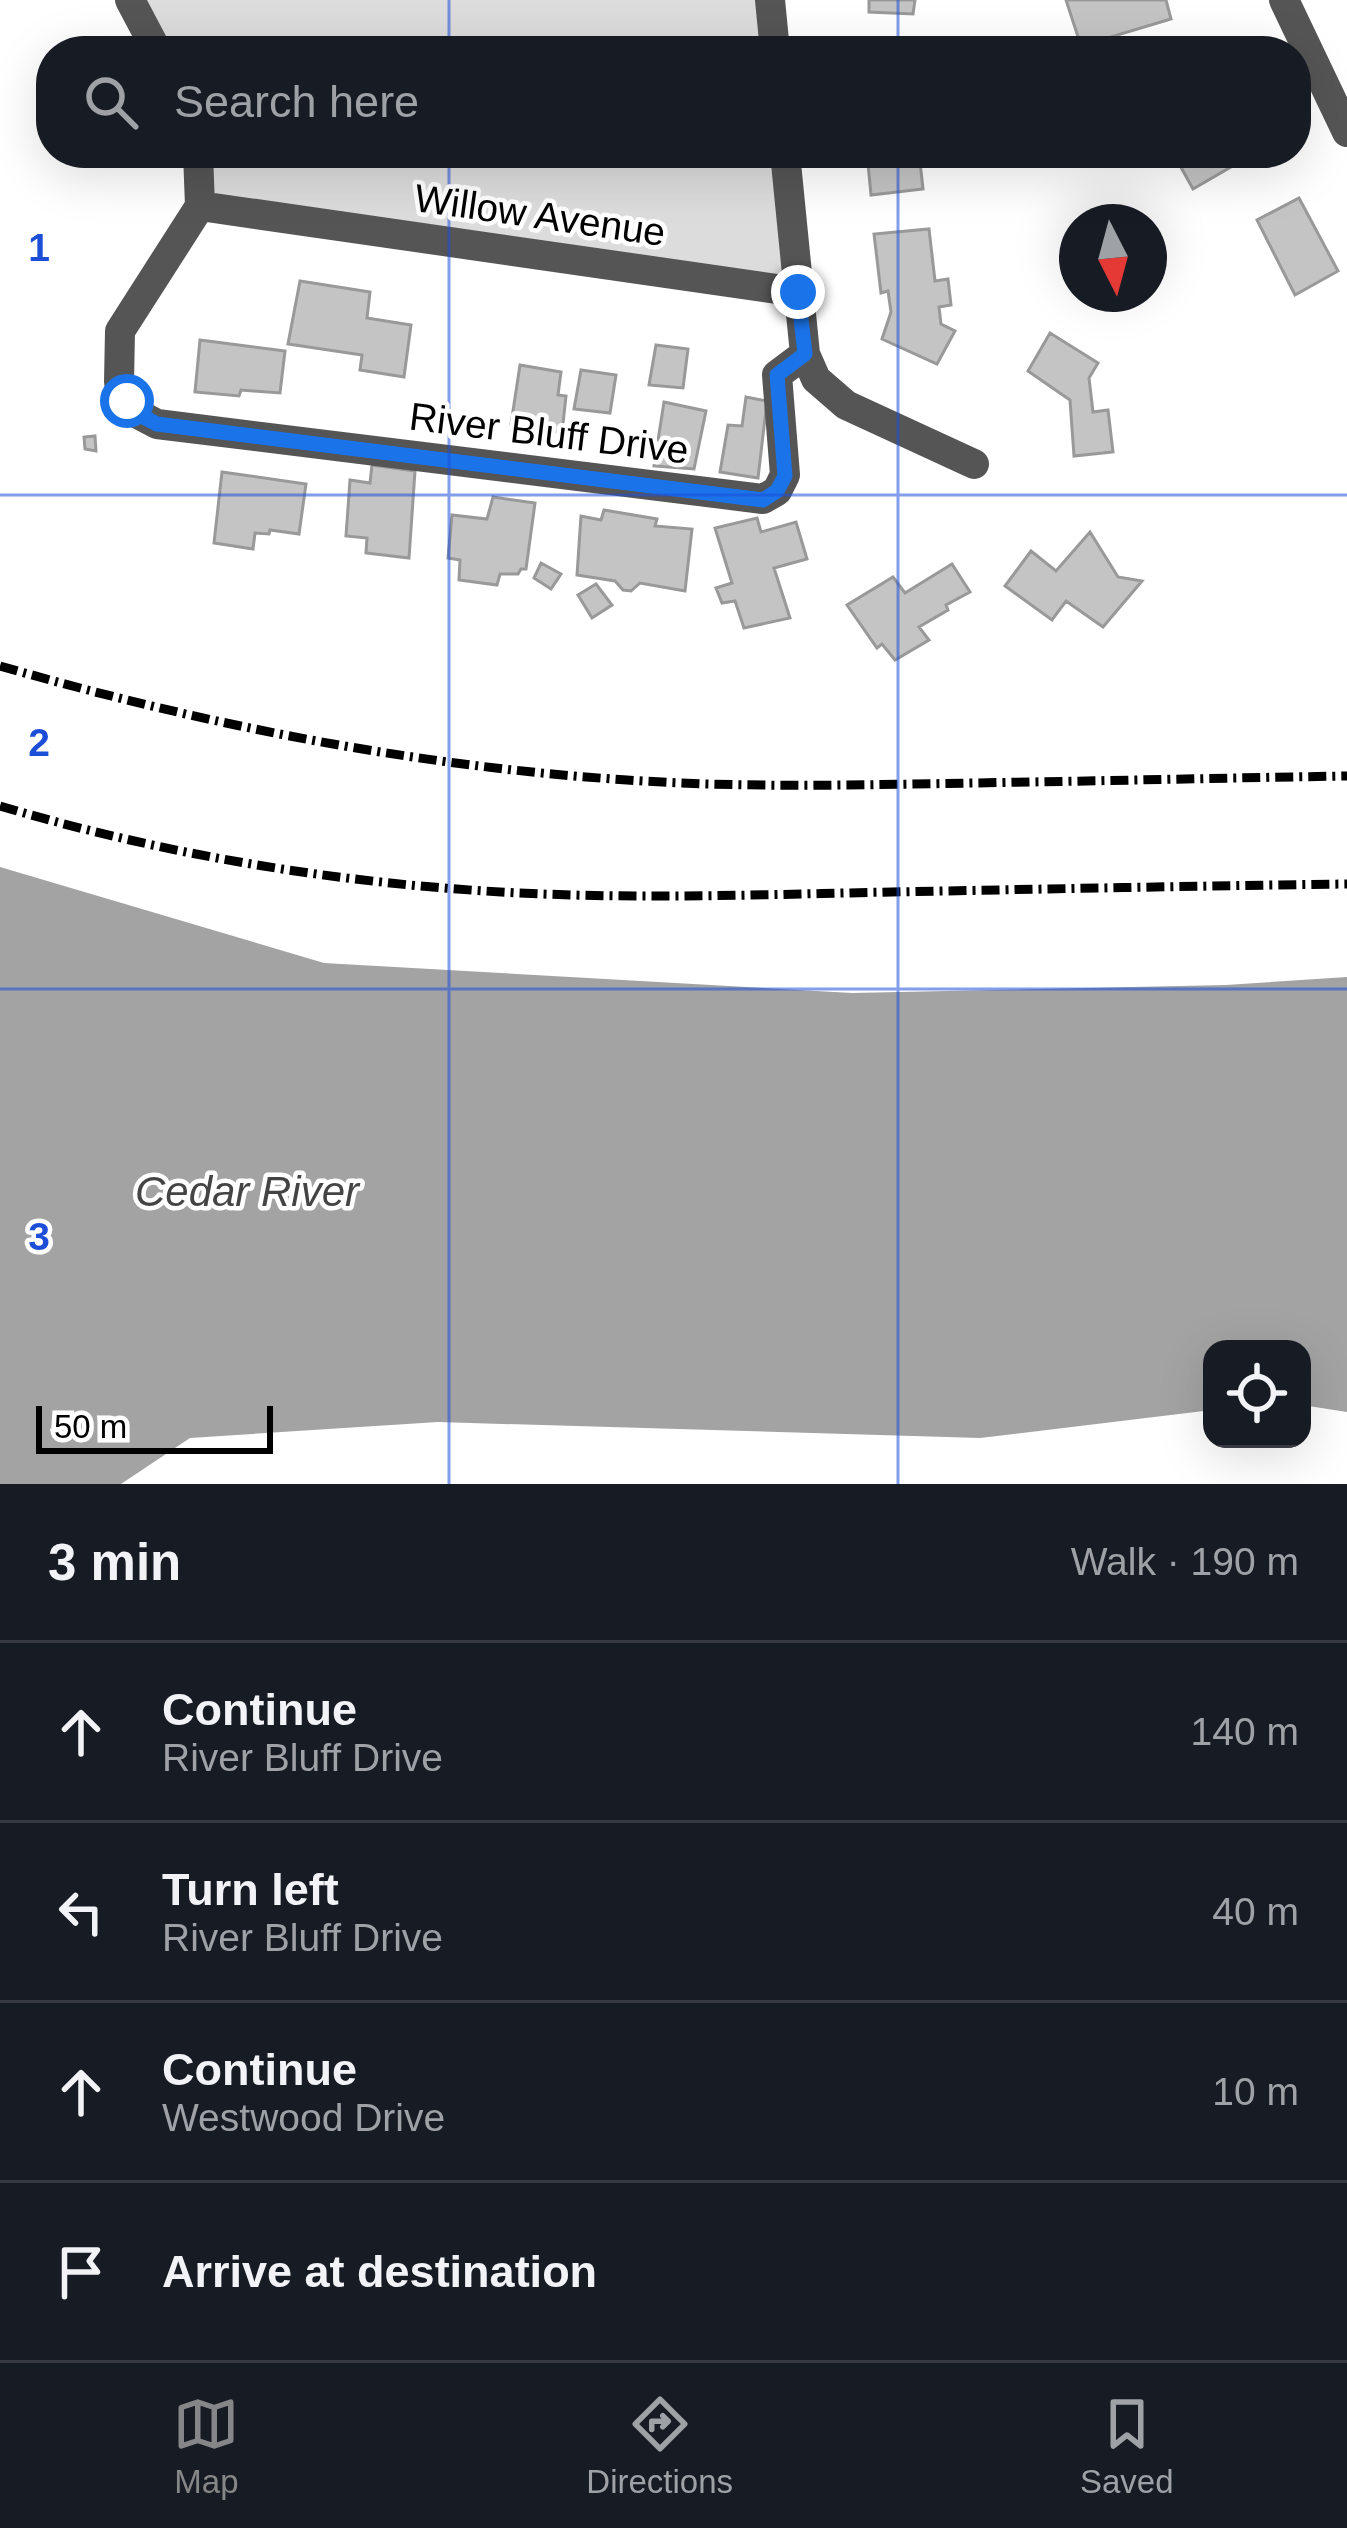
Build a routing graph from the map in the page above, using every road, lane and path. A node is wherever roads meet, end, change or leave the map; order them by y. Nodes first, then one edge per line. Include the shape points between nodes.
1 (130, 0) edge
2 (770, 0) edge
3 (1284, 0) edge
4 (150, 36) edge
5 (774, 36) edge
6 (1301, 36) edge
7 (1311, 57) edge
8 (1347, 132) edge
9 (199, 168) edge
10 (786, 168) edge
11 (200, 206) junction
12 (798, 292) junction
13 (805, 354) junction
14 (974, 464) dead end

1 - 4 street
2 - 5 street
3 - 6 street
7 - 8 street
9 - 11 street
10 - 12 street
11 - 12 street, Willow Avenue
11 - 13 street, River Bluff Drive via 120,331 119,382 136,413 157,424 763,500 785,476 777,375
12 - 13 street
13 - 14 street via 816,380 847,405

